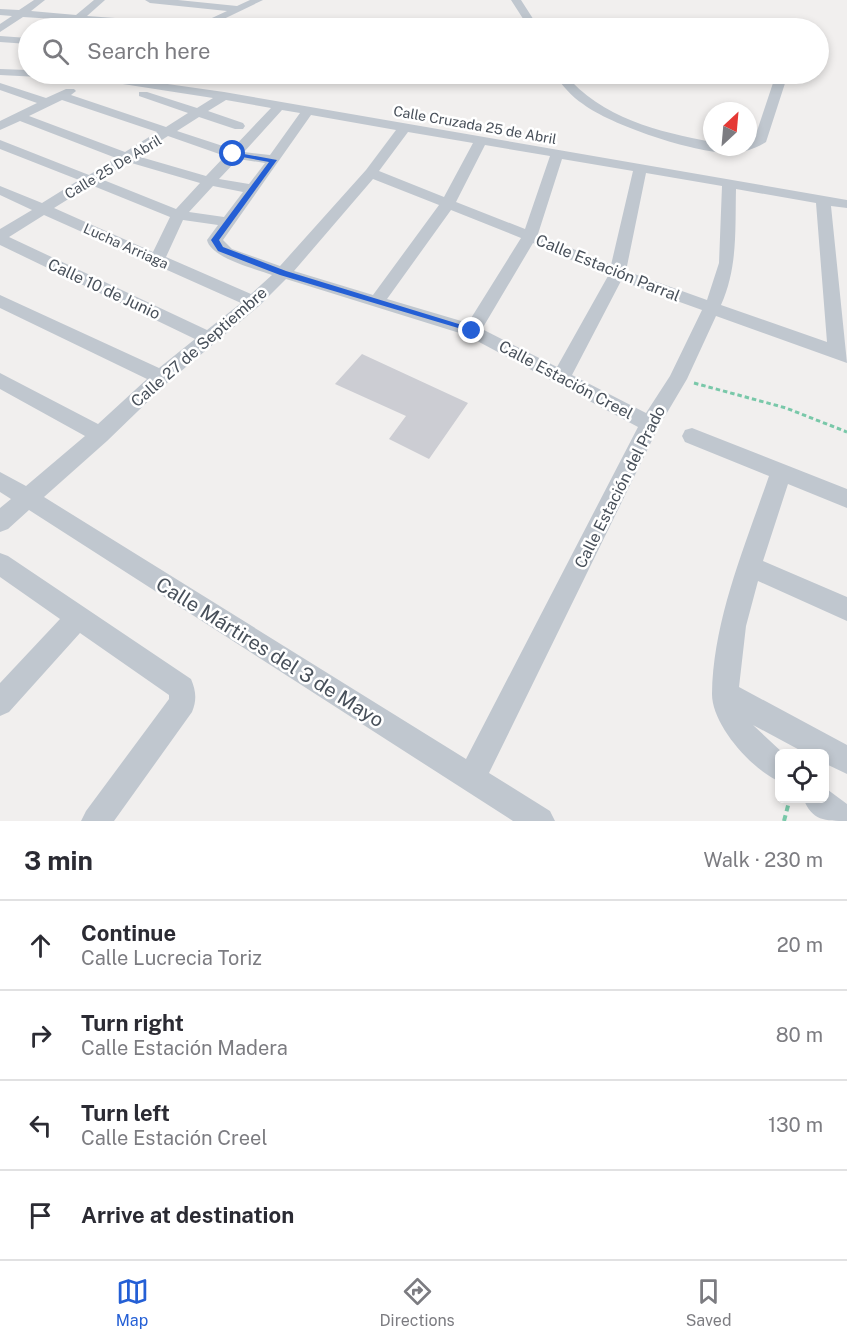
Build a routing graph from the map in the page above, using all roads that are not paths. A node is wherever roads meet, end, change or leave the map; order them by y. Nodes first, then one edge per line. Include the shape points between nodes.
1 (40, 0) edge
2 (100, 0) edge
3 (150, 0) edge
4 (258, 0) edge
5 (516, 0) edge
6 (214, 3) edge
7 (239, 9) junction
8 (0, 12) edge
9 (21, 14) junction
10 (78, 18) joint
11 (196, 18) edge
12 (220, 18) edge
13 (528, 18) edge
14 (0, 29) edge
15 (0, 39) edge
16 (18, 40) edge
17 (6, 73) edge
18 (0, 84) edge
19 (40, 84) edge
20 (83, 84) edge
21 (122, 84) edge
22 (149, 84) edge
23 (567, 84) edge
24 (779, 84) edge
25 (22, 93) junction
26 (60, 95) junction
27 (224, 96) junction
28 (46, 102) junction
29 (279, 106) junction
30 (307, 111) junction
31 (201, 112) junction
32 (18, 116) junction
33 (2, 124) edge
34 (239, 126) dead end
35 (404, 128) junction
36 (168, 133) junction
37 (481, 141) junction
38 (757, 141) edge
39 (0, 144) edge
40 (703, 144) edge
41 (233, 154) junction
42 (557, 154) junction
43 (128, 157) junction
44 (274, 160) junction
45 (640, 168) junction
46 (370, 173) junction
47 (91, 180) junction
48 (208, 183) junction
49 (729, 184) junction
50 (250, 189) junction
51 (0, 190) edge
52 (823, 200) junction
53 (448, 203) junction
54 (847, 204) edge
55 (44, 209) junction
56 (178, 215) junction
57 (227, 222) junction
58 (530, 236) junction
59 (0, 238) edge
60 (157, 260) junction
61 (283, 273) junction
62 (617, 274) junction
63 (0, 301) edge
64 (253, 302) junction
65 (376, 303) junction
66 (712, 309) junction
67 (472, 331) junction
68 (208, 338) junction
69 (842, 355) edge
70 (161, 377) junction
71 (561, 377) junction
72 (0, 380) edge
73 (650, 424) junction
74 (100, 435) junction
75 (692, 436) dead end
76 (781, 472) junction
77 (0, 481) edge
78 (26, 498) junction
79 (847, 499) edge
80 (0, 522) edge
81 (0, 564) edge
82 (752, 567) junction
83 (847, 609) edge
84 (78, 617) junction
85 (725, 695) junction
86 (0, 703) edge
87 (773, 721) junction
88 (847, 760) edge
89 (772, 762) edge
90 (471, 779) junction
91 (823, 803) edge
92 (96, 821) edge
93 (540, 821) edge
94 (845, 821) edge

1 - 9 street
2 - 10 street
3 - 6 street
4 - 7 street
5 - 13 street
6 - 7 street
6 - 11 street
7 - 12 street
8 - 9 street
9 - 10 street
9 - 14 street
15 - 16 street
17 - 18 street
18 - 25 street
19 - 25 street
20 - 26 street
21 - 31 street
22 - 27 street, Calle Cruzada 25 de Abril
23 - 40 street via 595,108 648,130
24 - 38 street
25 - 28 street
26 - 28 street
26 - 36 street
27 - 29 street, Calle Cruzada 25 de Abril
27 - 31 street, Calle 25 De Abril
28 - 32 street
29 - 30 street, Calle Cruzada 25 de Abril
29 - 41 street
30 - 35 street, Calle Cruzada 25 de Abril
30 - 44 street
31 - 34 street
31 - 36 street, Calle 25 De Abril
32 - 33 street
32 - 43 street
35 - 37 street, Calle Cruzada 25 de Abril
35 - 46 street, Calle 27 de Septiembre
36 - 41 street
36 - 43 street, Calle 25 De Abril
37 - 42 street, Calle Cruzada 25 de Abril
37 - 53 street
39 - 47 street
41 - 44 street
41 - 48 street
42 - 45 street, Calle Cruzada 25 de Abril
42 - 58 street
43 - 47 street, Calle 25 De Abril
43 - 48 street
44 - 50 street
45 - 49 street, Calle Cruzada 25 de Abril
45 - 62 street
46 - 53 street, Calle Estación Parral
46 - 61 street, Calle 27 de Septiembre
47 - 55 street, Calle 25 De Abril
47 - 56 street
48 - 50 street
48 - 56 street
49 - 52 street, Calle Cruzada 25 de Abril
49 - 66 street, Calle Estación del Prado via 727,263
50 - 57 street
51 - 55 street, Lucha Arriaga
52 - 54 street, Calle Cruzada 25 de Abril
52 - 69 street
53 - 58 street, Calle Estación Parral
53 - 65 street
55 - 59 street, Calle 25 De Abril
55 - 60 street, Lucha Arriaga
56 - 57 street
56 - 60 street
57 - 61 street, Calle Estación Creel via 215,240 216,245
58 - 62 street, Calle Estación Parral
58 - 67 street
59 - 68 street, Calle 10 de Junio
60 - 64 street, Lucha Arriaga
61 - 64 street, Calle 27 de Septiembre
61 - 65 street, Calle Estación Creel
62 - 66 street, Calle Estación Parral
62 - 71 street
63 - 70 street
64 - 68 street, Calle 27 de Septiembre
65 - 67 street, Calle Estación Creel
66 - 69 street, Calle Estación Parral
66 - 73 street, Calle Estación del Prado
67 - 71 street, Calle Estación Creel
68 - 70 street, Calle 27 de Septiembre
70 - 74 street, Calle 27 de Septiembre
71 - 73 street, Calle Estación Creel
72 - 74 street
73 - 90 street, Calle Estación del Prado
74 - 78 street, Calle 27 de Septiembre
75 - 76 street
76 - 79 street
76 - 82 street
77 - 78 street, Calle Mártires del 3 de Mayo
78 - 80 street, Calle 27 de Septiembre
78 - 90 street, Calle Mártires del 3 de Mayo
81 - 84 street
82 - 83 street
82 - 85 street via 732,630
84 - 86 street
84 - 92 street via 182,688 183,703
85 - 87 street
85 - 89 street via 737,727
87 - 88 street
87 - 89 street
90 - 93 street, Calle Mártires del 3 de Mayo
91 - 94 street

